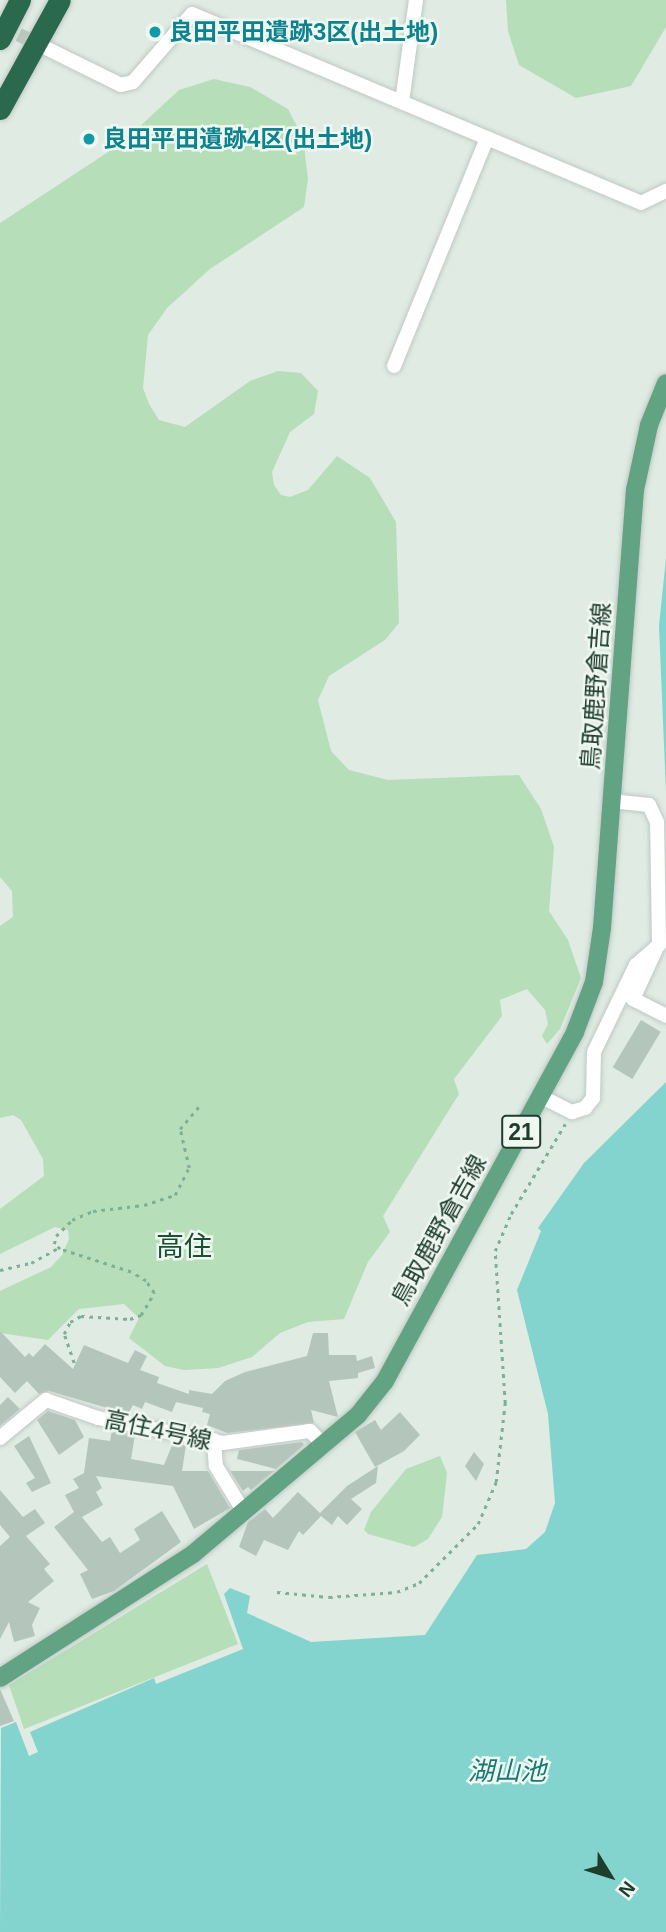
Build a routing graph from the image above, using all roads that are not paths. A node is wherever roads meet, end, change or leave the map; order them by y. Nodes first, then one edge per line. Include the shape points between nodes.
1 (20, 0) edge
2 (46, 0) edge
3 (60, 0) edge
4 (416, 0) edge
5 (194, 7) edge
6 (0, 39) edge
7 (48, 50) tunnel mouth
8 (0, 92) edge
9 (401, 102) junction
10 (0, 109) edge
11 (486, 141) junction
12 (666, 191) edge
13 (394, 366) dead end
14 (666, 383) edge
15 (613, 801) junction
16 (659, 945) junction
17 (666, 1016) edge
18 (540, 1096) junction
19 (0, 1438) edge
20 (214, 1440) junction
21 (325, 1446) junction
22 (244, 1512) junction
23 (0, 1678) edge

1 - 6 highway
2 - 8 highway
3 - 10 highway
4 - 9 street
5 - 7 street via 134,82 121,85
5 - 9 street
9 - 11 street
11 - 12 street via 641,203
11 - 13 street
14 - 15 main road, 鳥取鹿野倉吉線 / 21 via 649,425 635,490
15 - 16 street via 649,805 657,822
15 - 18 main road, 鳥取鹿野倉吉線 / 21 via 594,982 575,1032
16 - 17 street via 633,999
16 - 18 street via 636,965 594,1052 593,1098 585,1108 572,1112
18 - 21 main road, 鳥取鹿野倉吉線 / 21 via 385,1381
19 - 20 street, 高住4号線 via 46,1400 98,1418
20 - 21 street, 高住4号線 via 237,1444 310,1431
20 - 22 street via 216,1466
21 - 22 main road, 鳥取鹿野倉吉線 / 21
22 - 23 main road, 鳥取鹿野倉吉線 / 21 via 193,1554

